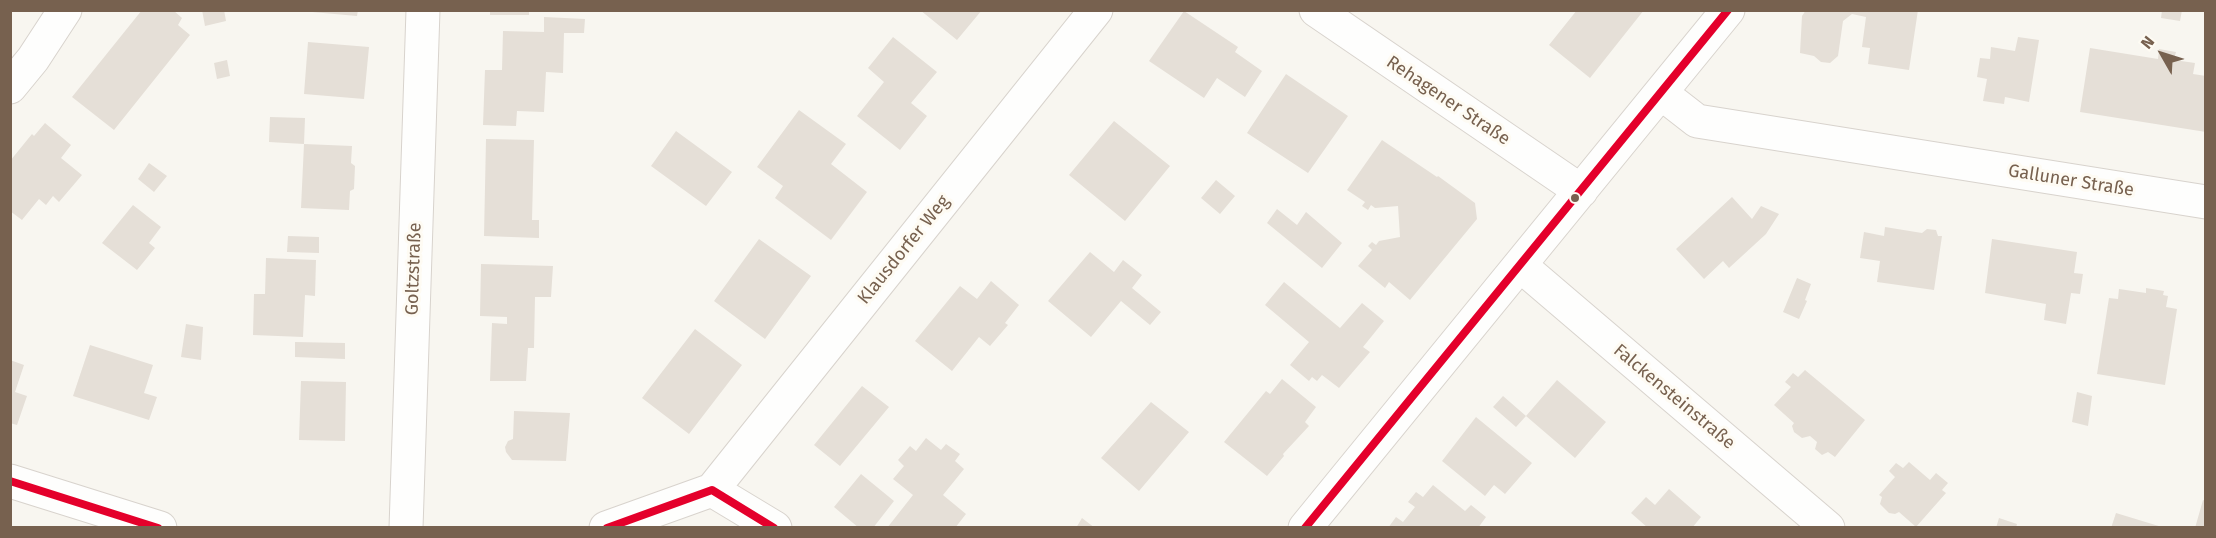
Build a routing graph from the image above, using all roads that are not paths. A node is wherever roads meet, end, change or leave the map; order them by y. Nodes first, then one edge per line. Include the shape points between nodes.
1 (65, 10) edge
2 (423, 10) edge
3 (1096, 10) edge
4 (1316, 10) edge
5 (1728, 10) edge
6 (10, 87) edge
7 (1661, 93) junction
8 (1581, 191) junction
9 (2205, 202) edge
10 (1521, 266) junction
11 (10, 481) edge
12 (712, 490) junction
13 (160, 528) edge
14 (405, 528) edge
15 (606, 528) edge
16 (775, 528) edge
17 (1305, 528) edge
18 (1828, 528) edge

1 - 6 street
2 - 14 street, Goltzstraße
3 - 12 street, Klausdorfer Weg
4 - 8 street, Rehagener Straße
5 - 7 street
7 - 8 street
7 - 9 street, Galluner Straße via 1697,121
8 - 10 street
10 - 17 street
10 - 18 street, Falckensteinstraße
11 - 13 street
12 - 15 street
12 - 16 street

